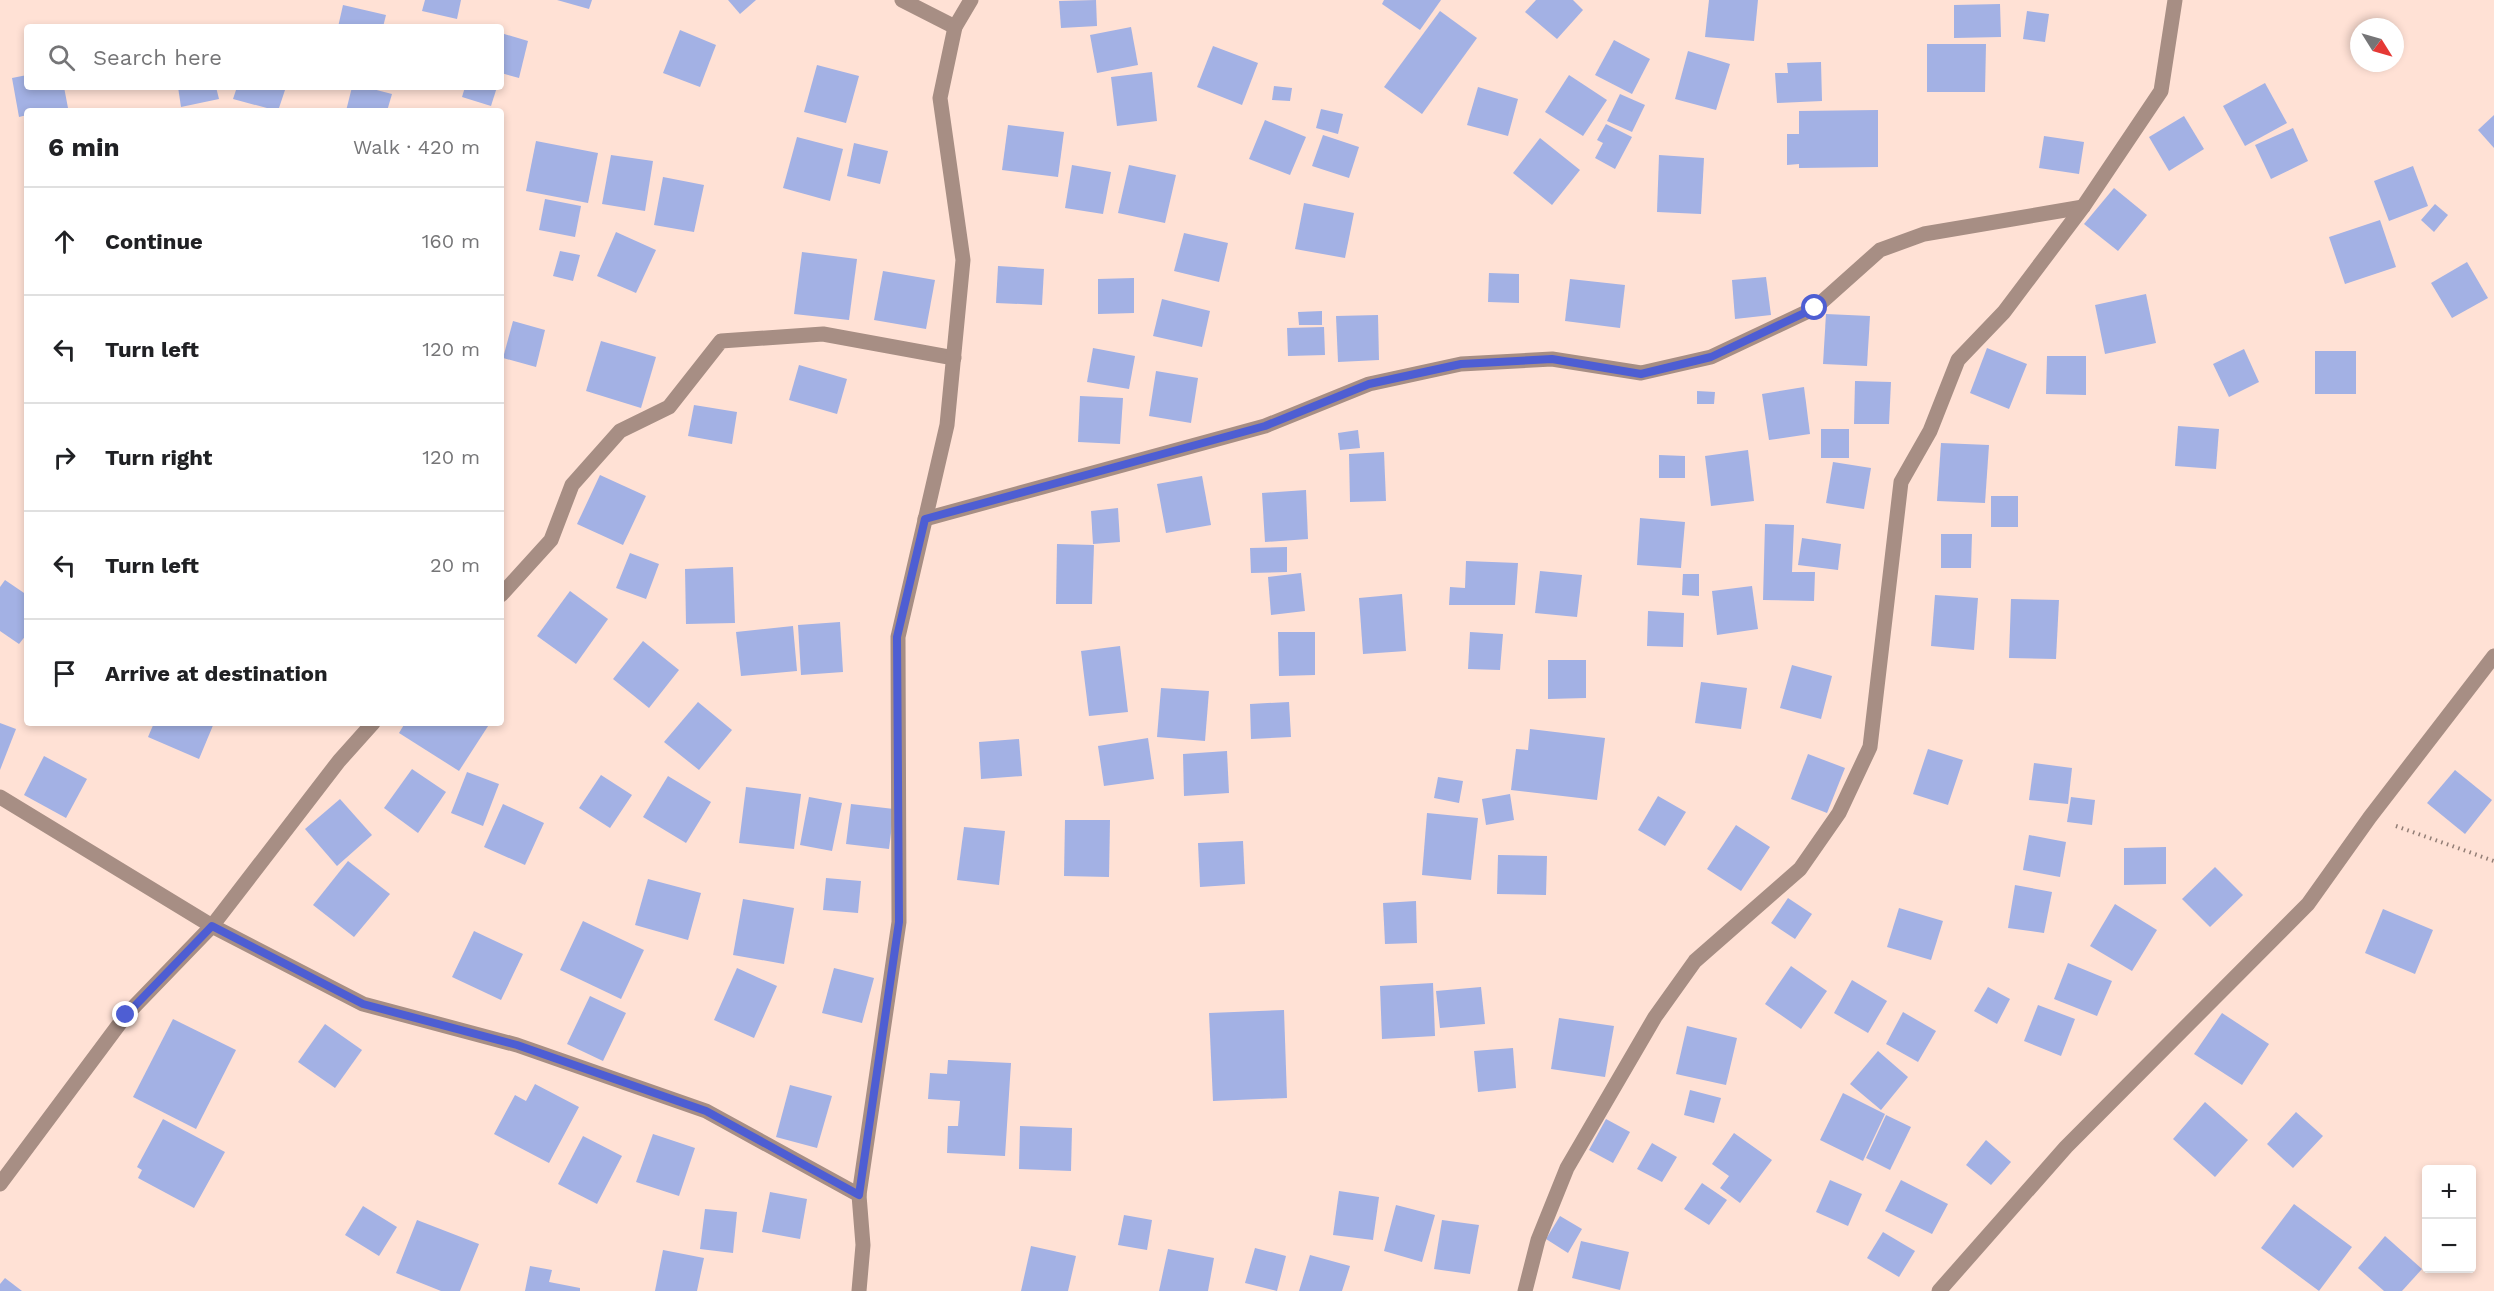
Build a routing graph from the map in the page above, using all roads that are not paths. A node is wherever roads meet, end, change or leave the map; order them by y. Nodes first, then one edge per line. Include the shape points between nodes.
1 (902, 0) edge
2 (971, 0) edge
3 (2175, 0) edge
4 (955, 27) junction
5 (2083, 207) junction
6 (954, 358) junction
7 (925, 519) junction
8 (504, 592) edge
9 (2494, 656) edge
10 (370, 726) edge
11 (0, 797) edge
12 (212, 926) junction
13 (0, 1184) edge
14 (859, 1195) junction
15 (859, 1291) edge
16 (1525, 1291) edge
17 (1939, 1291) edge

1 - 4 street
2 - 4 street
3 - 5 street via 2161,92
4 - 6 street via 940,98 963,260
5 - 7 street via 1924,234 1880,250 1815,308 1711,357 1641,374 1552,359 1461,364 1369,384 1265,426
5 - 16 street via 2004,312 1958,360 1930,431 1901,482 1870,747 1839,813 1800,869 1695,961 1655,1017 1567,1168 1538,1240
6 - 7 street via 947,425
6 - 8 street via 823,334 721,341 669,407 620,431 572,485 550,540
7 - 14 street via 897,637 899,922
9 - 17 street via 2308,904 2066,1147
10 - 12 street
11 - 12 street
12 - 13 street via 126,1015
12 - 14 street via 363,1004 517,1045 706,1111
14 - 15 street via 863,1245

